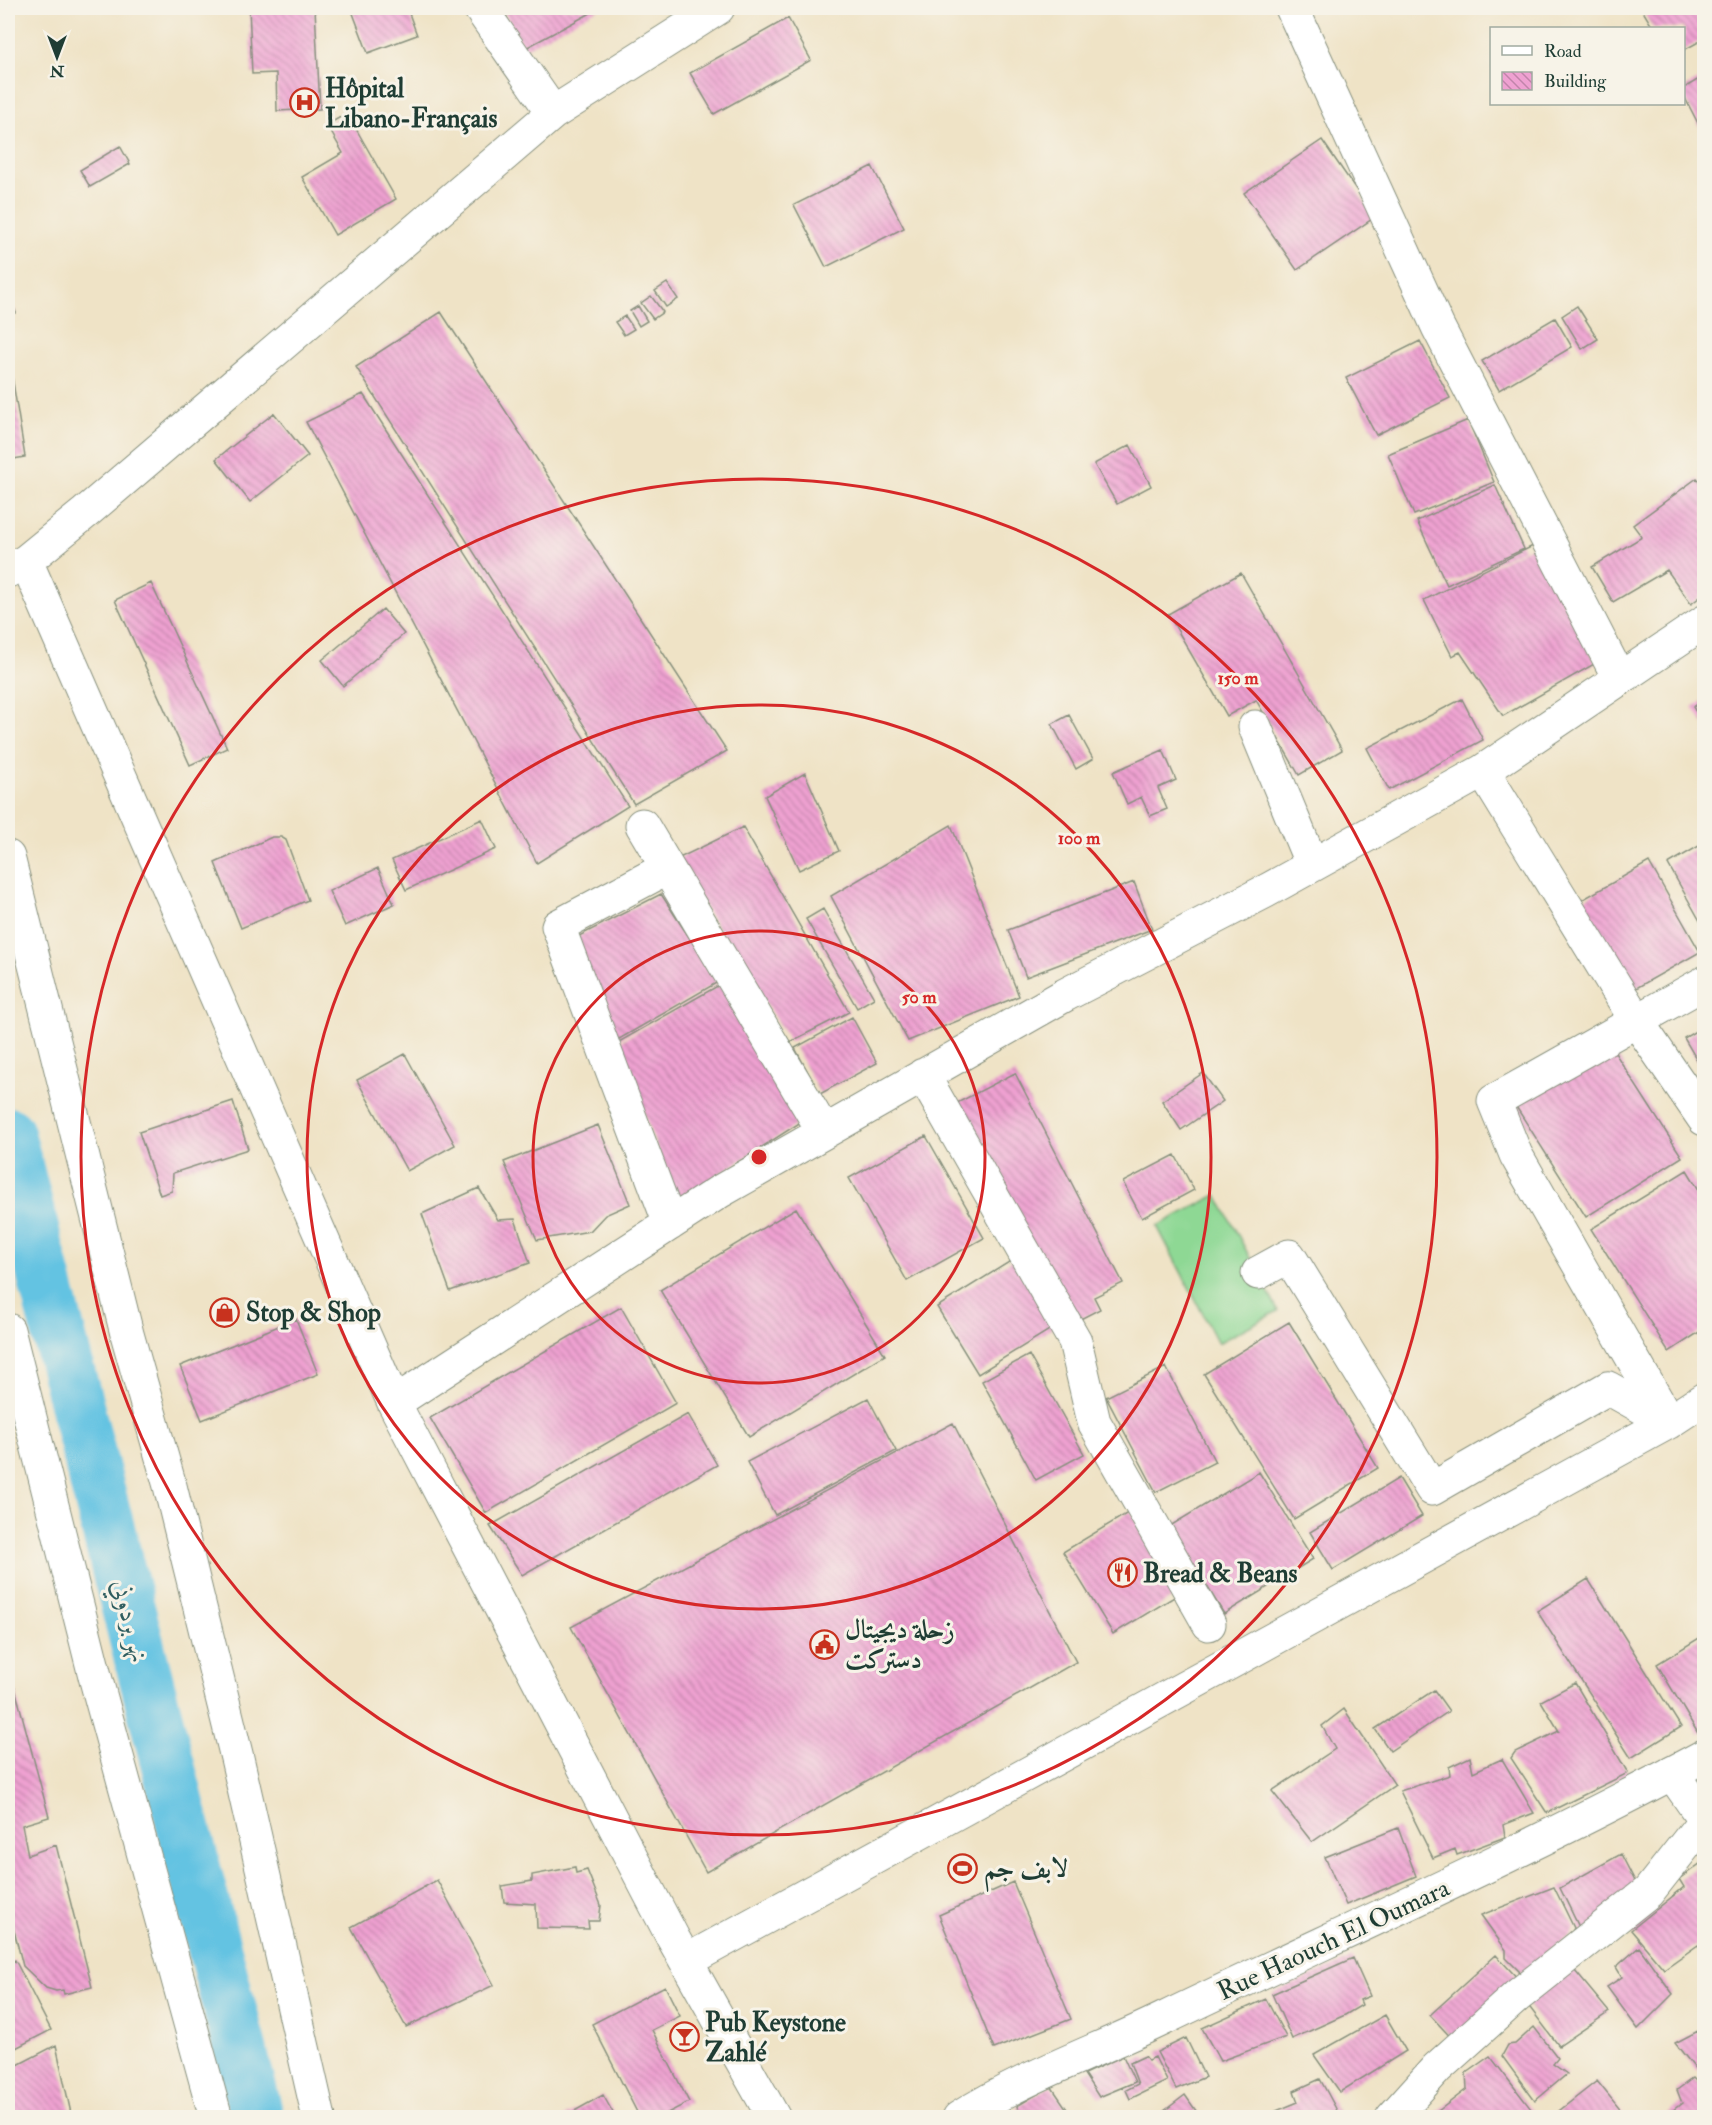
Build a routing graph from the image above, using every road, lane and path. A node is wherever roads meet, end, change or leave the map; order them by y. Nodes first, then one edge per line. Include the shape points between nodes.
1 (480, 8) edge
2 (718, 8) edge
3 (1292, 8) edge
4 (553, 113) junction
5 (12, 567) edge
6 (1704, 622) edge
7 (1619, 678) junction
8 (1256, 727) dead end
9 (1483, 771) junction
10 (642, 825) dead end
11 (8, 857) edge
12 (1312, 866) junction
13 (667, 868) junction
14 (1704, 983) edge
15 (1636, 1020) junction
16 (923, 1075) junction
17 (1704, 1119) edge
18 (824, 1132) junction
19 (670, 1224) junction
20 (1258, 1273) dead end
21 (8, 1330) edge
22 (1704, 1399) edge
23 (394, 1403) junction
24 (1669, 1422) junction
25 (1209, 1624) dead end
26 (1704, 1756) edge
27 (1672, 1773) junction
28 (1704, 1820) edge
29 (686, 1961) junction
30 (216, 2118) edge
31 (319, 2118) edge
32 (774, 2118) edge
33 (959, 2118) edge
34 (1392, 2118) edge

1 - 4 main road
2 - 4 main road
3 - 7 main road via 1438,327
4 - 5 main road via 333,304
5 - 23 main road
6 - 7 main road
7 - 9 main road
8 - 12 main road
9 - 12 main road
9 - 15 main road
10 - 13 main road
11 - 31 main road via 127,1334 173,1498
12 - 16 main road via 1065,995
13 - 18 main road
13 - 19 main road via 558,926
14 - 15 main road
15 - 17 main road
15 - 24 main road via 1494,1101 1516,1155
16 - 18 main road
16 - 25 main road via 1075,1341 1094,1422
18 - 19 main road
19 - 23 main road
20 - 24 main road via 1289,1256 1432,1489 1608,1388
21 - 30 main road via 96,1680
22 - 24 main road
23 - 29 main road
24 - 29 main road
26 - 27 main road, Rue Haouch El Oumara
27 - 28 main road
27 - 33 main road, Rue Haouch El Oumara via 1483,1870 1000,2092
28 - 34 main road via 1648,1892 1517,1996 1437,2068
29 - 32 main road

